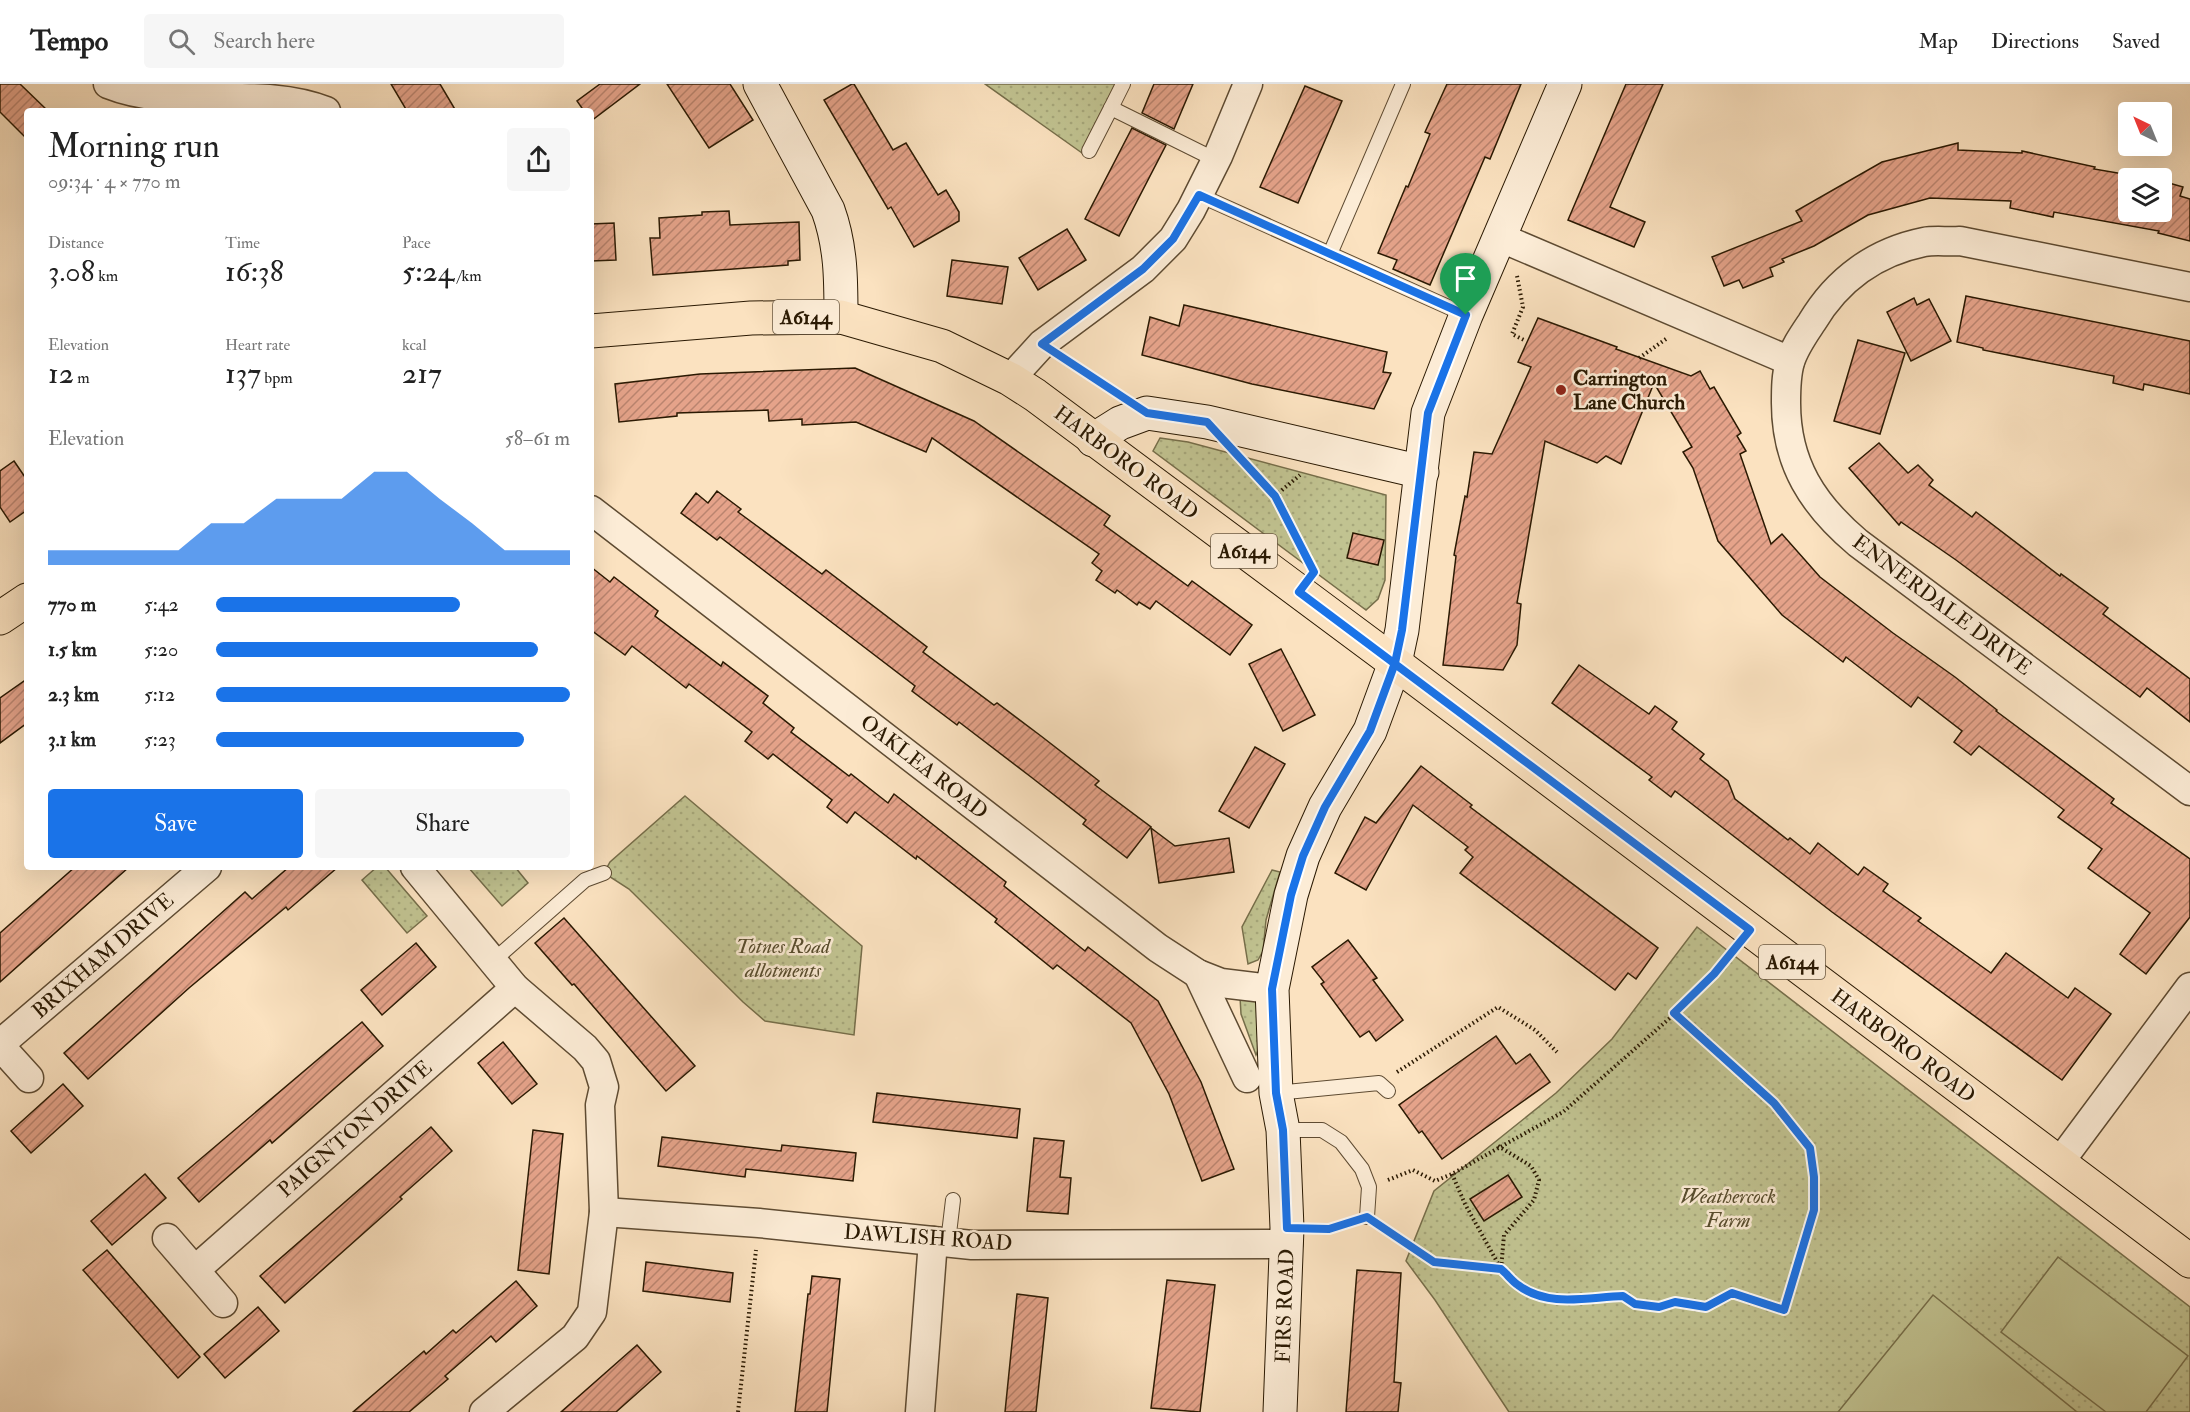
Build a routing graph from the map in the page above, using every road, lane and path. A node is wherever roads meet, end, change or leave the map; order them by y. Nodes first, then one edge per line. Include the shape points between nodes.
1 (108, 84) edge
2 (760, 84) edge
3 (1123, 84) edge
4 (1248, 84) edge
5 (1403, 84) edge
6 (1565, 84) edge
7 (320, 108) edge
8 (1111, 108) junction
9 (1089, 152) dead end
10 (1216, 160) junction
11 (1199, 195) junction
12 (1494, 250) junction
13 (1330, 254) junction
14 (2190, 287) edge
15 (1466, 315) junction
16 (840, 317) junction
17 (594, 331) edge
18 (1674, 333) dead end
19 (1526, 341) dead end
20 (1042, 344) junction
21 (1639, 358) dead end
22 (1790, 361) junction
23 (1010, 379) junction
24 (1147, 413) junction
25 (1094, 440) junction
26 (1245, 463) dead end
27 (1422, 472) junction
28 (594, 512) edge
29 (1299, 592) junction
30 (24, 602) edge
31 (0, 618) edge
32 (1395, 663) junction
33 (2190, 791) edge
34 (204, 870) edge
35 (417, 870) edge
36 (604, 873) dead end
37 (1750, 930) junction
38 (493, 961) junction
39 (1198, 974) junction
40 (2190, 987) edge
41 (515, 988) junction
42 (1272, 989) junction
43 (1674, 1013) junction
44 (0, 1045) edge
45 (1557, 1052) dead end
46 (29, 1078) dead end
47 (1247, 1078) dead end
48 (1384, 1087) joint
49 (1276, 1093) junction
50 (1283, 1130) junction
51 (1498, 1146) junction
52 (2059, 1163) junction
53 (1452, 1174) junction
54 (1369, 1187) junction
55 (953, 1200) dead end
56 (604, 1212) junction
57 (1367, 1217) junction
58 (759, 1223) junction
59 (1288, 1236) junction
60 (167, 1238) dead end
61 (940, 1241) junction
62 (2190, 1261) edge
63 (1501, 1269) junction
64 (195, 1270) junction
65 (223, 1303) dead end
66 (484, 1412) edge
67 (738, 1412) edge
68 (920, 1412) edge
69 (1280, 1412) edge

1 - 7 street via 159,96 262,95
2 - 16 street via 836,231
3 - 8 lane
4 - 10 street
5 - 13 lane
6 - 12 street, FIRS ROAD
8 - 9 lane
8 - 10 lane
10 - 11 street
11 - 13 lane
11 - 20 street via 1173,239 1143,269
12 - 15 street, FIRS ROAD
12 - 19 path via 1518,277 1523,307 1512,333
12 - 22 street
13 - 15 lane
14 - 22 street, ENNERDALE DRIVE via 1960,241 1925,242 1863,266 1837,287 1818,311
15 - 27 street, FIRS ROAD via 1428,413
16 - 17 main road, A6144 via 751,318
16 - 23 main road, A6144 via 942,346
18 - 21 path
20 - 23 street
20 - 24 path
22 - 33 street, ENNERDALE DRIVE via 1786,412 1794,458 1821,507 1838,526
23 - 25 main road, HARBORO ROAD / A6144
24 - 25 street via 1120,423
24 - 27 street via 1207,422
25 - 29 main road, HARBORO ROAD / A6144
26 - 29 path via 1275,496 1314,572
27 - 32 street, FIRS ROAD
28 - 39 street, OAKLEA ROAD via 1158,948
29 - 32 main road, HARBORO ROAD / A6144
30 - 31 main road
32 - 37 main road, HARBORO ROAD / A6144
32 - 42 street, FIRS ROAD via 1370,731 1325,807 1303,856
34 - 44 street, BRIXHAM DRIVE
35 - 38 street
36 - 38 lane via 585,880
37 - 43 path via 1714,974
37 - 52 main road, HARBORO ROAD / A6144
38 - 41 street
39 - 42 street, OAKLEA ROAD via 1221,983
39 - 47 street
40 - 52 street
41 - 56 street via 596,1061 604,1087 600,1105
41 - 64 street, PAIGNTON DRIVE
42 - 49 street, FIRS ROAD
43 - 51 path via 1563,1112
43 - 63 path via 1774,1103 1810,1148 1814,1210 1784,1310 1732,1293 1706,1307 1675,1302 1659,1307 1635,1304 1623,1296 1563,1301 1538,1296 1518,1286
44 - 46 street, BRIXHAM DRIVE
45 - 48 path via 1534,1030 1498,1007
48 - 49 lane
49 - 50 street, FIRS ROAD
50 - 54 lane via 1322,1130 1341,1142 1362,1169
50 - 59 street, FIRS ROAD
51 - 53 path
51 - 63 path via 1531,1166 1539,1180 1534,1200 1504,1235
52 - 62 main road, HARBORO ROAD / A6144
53 - 54 path via 1435,1181 1413,1170
53 - 63 path
54 - 57 lane
55 - 61 lane
56 - 58 street, DAWLISH ROAD
56 - 66 street via 592,1312 575,1337
57 - 59 path
57 - 63 path via 1434,1262
58 - 61 street, DAWLISH ROAD
58 - 67 path
59 - 61 street, DAWLISH ROAD via 972,1245
59 - 69 street, FIRS ROAD
60 - 64 street
61 - 68 street
64 - 65 street

